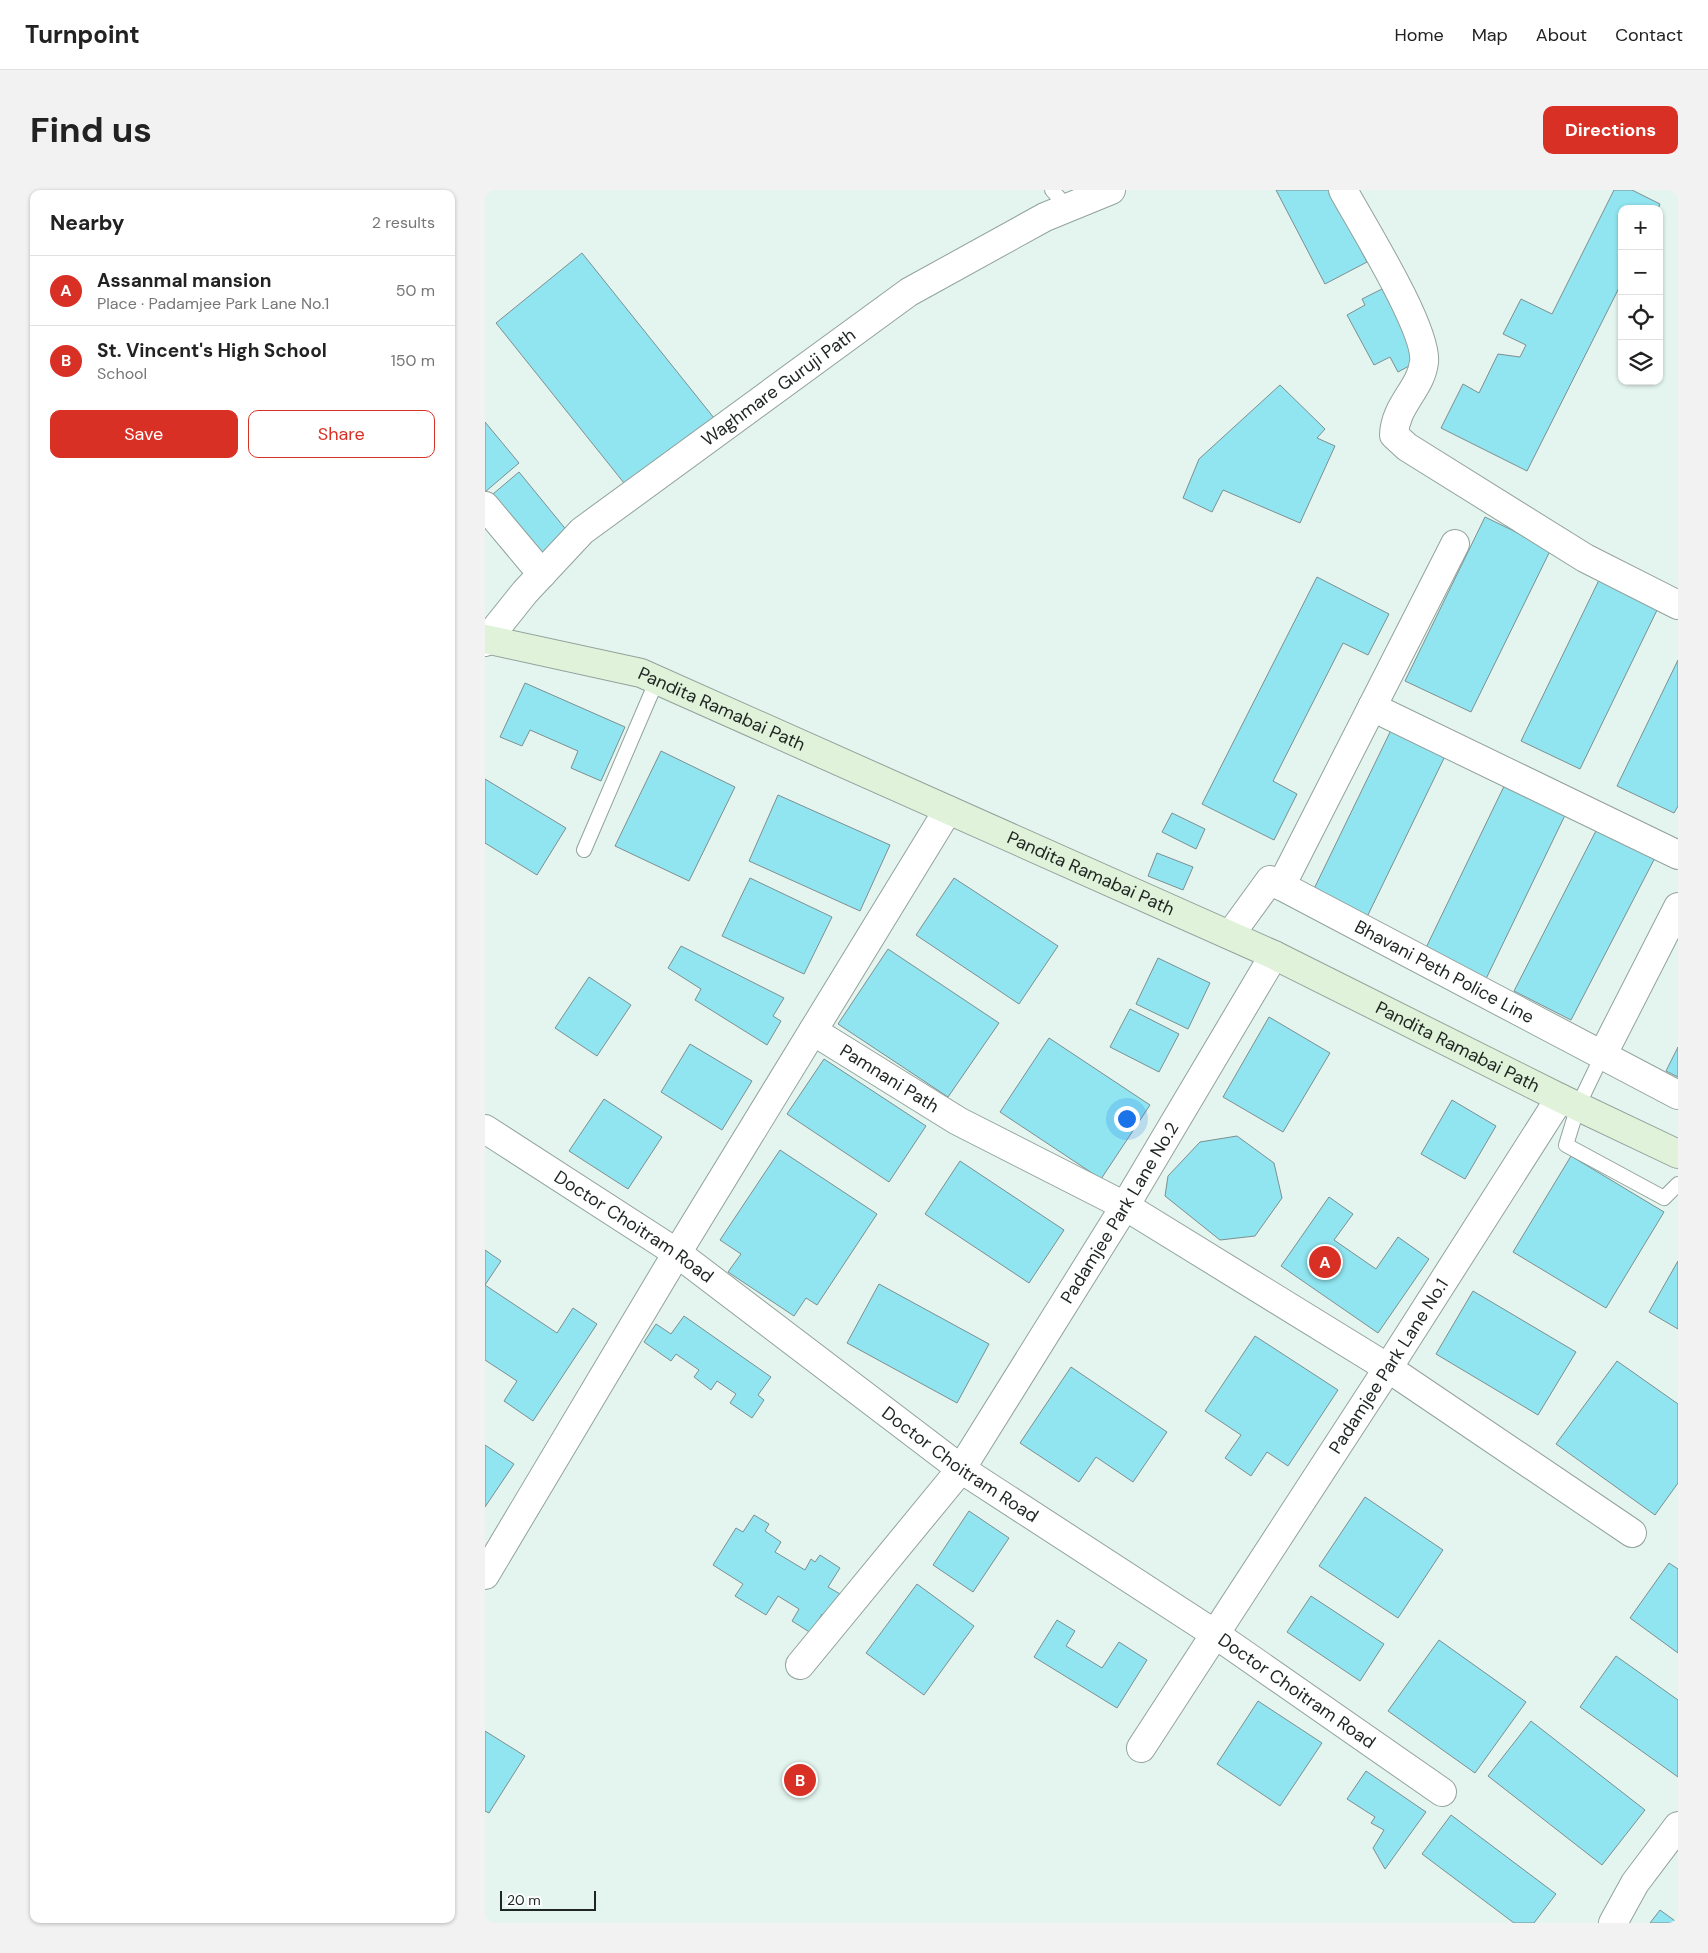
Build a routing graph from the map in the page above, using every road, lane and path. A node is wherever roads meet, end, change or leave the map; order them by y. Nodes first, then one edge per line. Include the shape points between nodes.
1 (1111, 190) edge
2 (1343, 190) edge
3 (1060, 199) edge
4 (485, 506) edge
5 (1455, 544) dead end
6 (542, 574) junction
7 (1678, 605) edge
8 (485, 640) edge
9 (657, 680) junction
10 (1372, 707) junction
11 (948, 810) junction
12 (583, 850) dead end
13 (1678, 855) edge
14 (1281, 886) junction
15 (1678, 907) edge
16 (1229, 935) junction
17 (1274, 955) junction
18 (813, 1031) junction
19 (1602, 1056) junction
20 (1678, 1096) edge
21 (1569, 1102) junction
22 (485, 1129) edge
23 (1678, 1154) edge
24 (1678, 1184) edge
25 (1125, 1206) junction
26 (677, 1253) junction
27 (1388, 1368) junction
28 (961, 1469) junction
29 (1632, 1533) dead end
30 (488, 1564) edge
31 (1215, 1634) junction
32 (800, 1664) dead end
33 (1141, 1748) dead end
34 (1442, 1792) dead end
35 (1678, 1826) edge
36 (1614, 1920) edge

1 - 3 street, Waghmare Guruji Path
2 - 7 street via 1415,321 1424,348 1420,376 1395,421 1394,435 1407,447 1585,558
3 - 6 street, Waghmare Guruji Path via 1045,217 909,292 582,531
4 - 6 street
5 - 10 street
6 - 8 street, Waghmare Guruji Path
8 - 9 street, Pandita Ramabai Path via 641,673
9 - 11 street, Pandita Ramabai Path
9 - 12 lane
10 - 13 street
10 - 14 street
11 - 16 street, Pandita Ramabai Path
11 - 18 street
14 - 16 street via 1270,880
14 - 19 street, Bhavani Peth Police Line
15 - 19 street
16 - 17 street, Pandita Ramabai Path
17 - 21 street, Pandita Ramabai Path
17 - 25 street, Padamjee Park Lane No.2
18 - 25 street, Pamnani Path via 966,1125
18 - 26 street
19 - 20 street, Bhavani Peth Police Line
19 - 21 lane
21 - 23 street, Pandita Ramabai Path
21 - 24 lane via 1566,1145 1665,1198
21 - 27 street, Padamjee Park Lane No.1
22 - 26 street, Doctor Choitram Road
25 - 27 street, Pamnani Path
25 - 28 street, Padamjee Park Lane No.2
26 - 28 street, Doctor Choitram Road
26 - 30 street
27 - 29 street, Pamnani Path
27 - 31 street, Padamjee Park Lane No.1
28 - 31 street, Doctor Choitram Road
28 - 32 street, Padamjee Park Lane No.2
31 - 33 street, Padamjee Park Lane No.1
31 - 34 street, Doctor Choitram Road
35 - 36 street via 1635,1883

